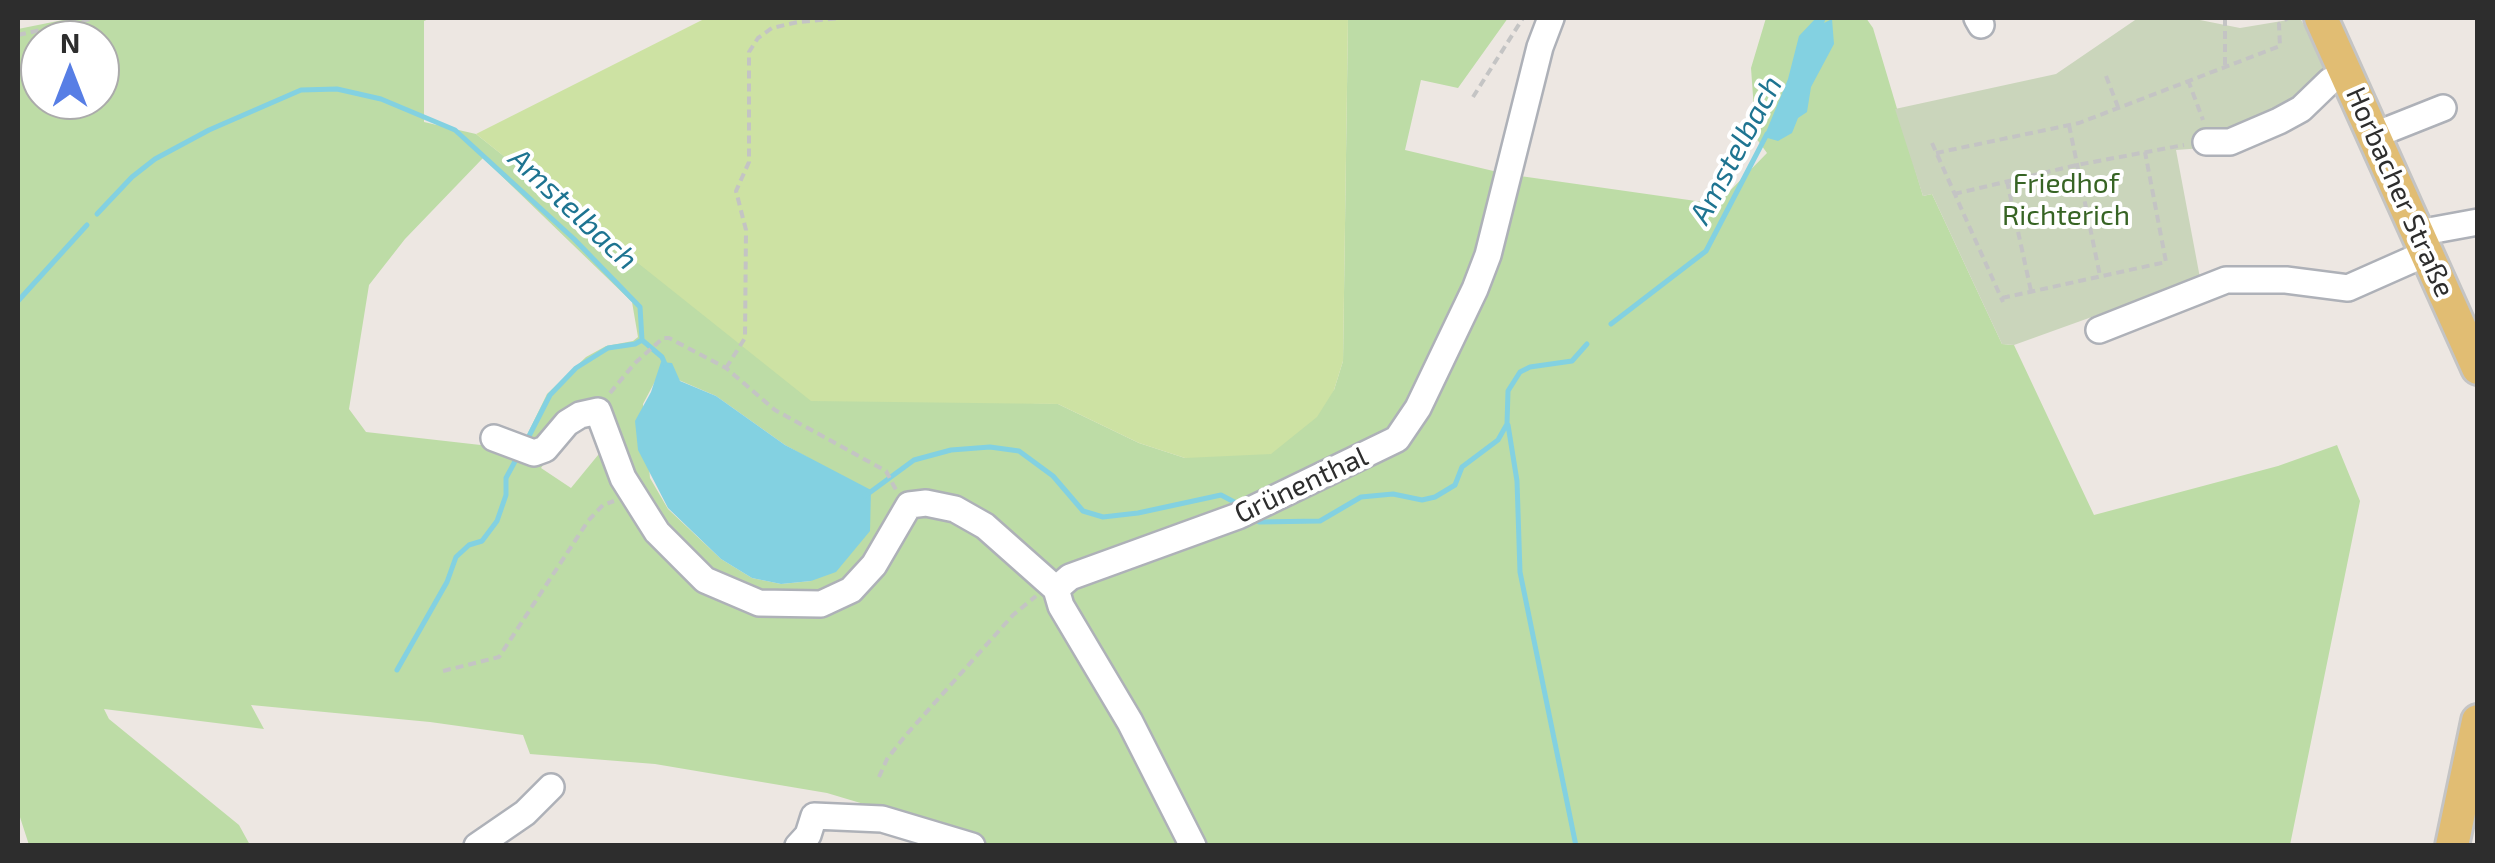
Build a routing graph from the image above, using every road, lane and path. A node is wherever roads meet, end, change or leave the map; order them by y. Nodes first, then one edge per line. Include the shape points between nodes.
1 (95, 18) edge
2 (841, 18) edge
3 (1524, 18) edge
4 (1551, 18) edge
5 (2225, 18) edge
6 (2288, 18) edge
7 (2320, 18) edge
8 (18, 35) edge
9 (2225, 65) junction
10 (2347, 73) junction
11 (2106, 76) dead end
12 (2188, 80) junction
13 (1473, 97) dead end
14 (2118, 107) junction
15 (2443, 108) dead end
16 (2068, 126) junction
17 (2375, 135) junction
18 (2206, 142) junction
19 (1932, 143) dead end
20 (2145, 151) junction
21 (1936, 154) junction
22 (2077, 165) junction
23 (2007, 181) junction
24 (1954, 194) junction
25 (2478, 222) edge
26 (2422, 243) junction
27 (2100, 276) junction
28 (2031, 291) junction
29 (2100, 330) dead end
30 (726, 368) junction
31 (2478, 368) edge
32 (598, 411) junction
33 (515, 445) dead end
34 (896, 488) dead end
35 (631, 491) junction
36 (1056, 589) junction
37 (443, 671) dead end
38 (2478, 722) edge
39 (879, 777) dead end
40 (551, 787) dead end
41 (477, 846) edge
42 (798, 846) edge
43 (972, 846) edge
44 (1193, 846) edge
45 (2452, 846) edge

1 - 8 path
2 - 30 path via 772,28 750,52 750,162 736,191 746,230 745,338
3 - 13 path
4 - 36 street, Grünenthal via 1488,255 1418,408 1396,440 1238,516 1070,577
5 - 9 path
6 - 9 path via 2279,24 2280,46
7 - 10 main road, Horbacher Straße
9 - 12 path
10 - 17 main road, Horbacher Straße
10 - 18 street via 2280,122 2230,142
11 - 14 path
12 - 14 path
12 - 18 path
14 - 16 path
15 - 17 street
16 - 21 path
16 - 22 path
17 - 26 main road, Horbacher Straße
18 - 20 path
19 - 21 path
20 - 22 path
20 - 27 path via 2166,262
21 - 24 path
22 - 23 path
22 - 27 path
23 - 24 path
23 - 28 path
24 - 28 path via 2002,300
25 - 26 street
26 - 29 street via 2348,288 2226,280
26 - 31 main road, Horbacher Straße
27 - 28 path
30 - 32 path via 662,339
30 - 34 path via 776,410 886,471
32 - 33 street via 567,422 545,449
32 - 35 street
35 - 36 street via 657,532 705,580 759,603 821,604 851,590 874,566 909,505 926,502 985,526
35 - 37 path via 588,521 499,657
36 - 39 path via 1047,586 1013,616 906,735
36 - 44 street
38 - 45 main road
40 - 41 street
42 - 43 street via 814,816 882,819

